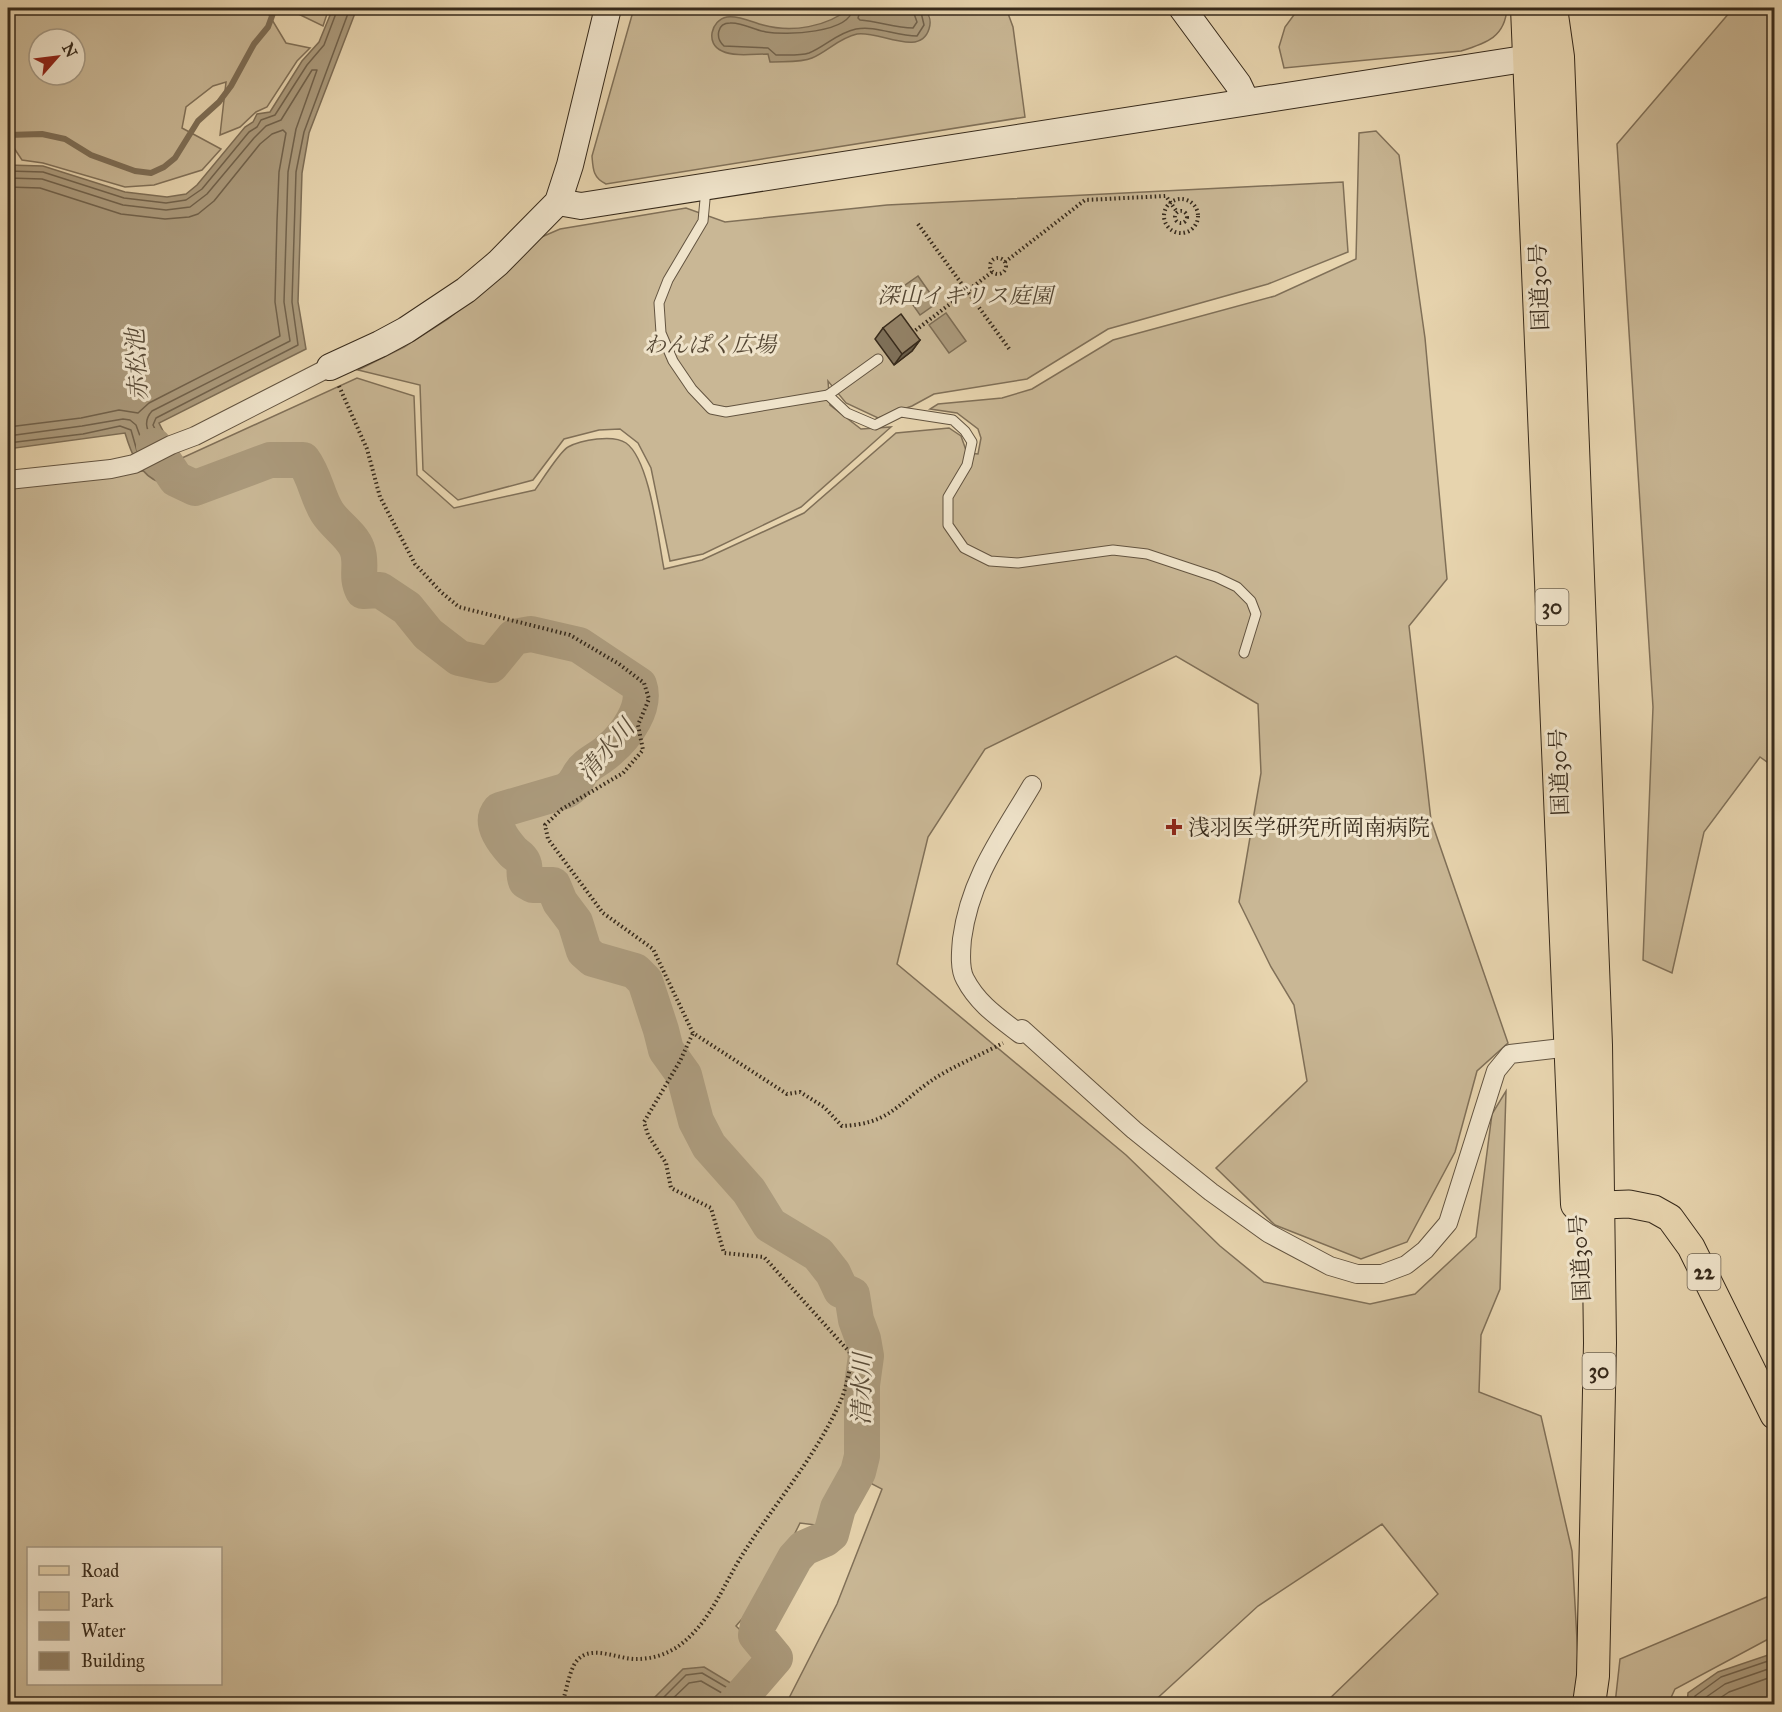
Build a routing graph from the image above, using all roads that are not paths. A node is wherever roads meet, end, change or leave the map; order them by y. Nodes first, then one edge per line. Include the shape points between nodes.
1 (608, 8) edge
2 (1182, 8) edge
3 (1527, 8) edge
4 (1551, 8) edge
5 (1544, 58) junction
6 (1246, 101) junction
7 (706, 186) junction
8 (558, 202) junction
9 (878, 359) road end
10 (330, 367) joint
11 (828, 395) junction
12 (8, 480) edge
13 (1244, 653) dead end
14 (1032, 785) dead end
15 (1583, 1046) junction
16 (1587, 1205) junction
17 (1774, 1415) edge
18 (1589, 1704) edge

1 - 8 street
2 - 6 street via 1238,84
3 - 5 highway, 国道30号 / 30
4 - 5 highway, 国道30号 / 30
5 - 6 street
5 - 15 highway, 国道30号 / 30
6 - 7 street
7 - 8 street via 581,206
7 - 11 lane via 703,221 659,303 662,333 673,361 711,409 726,412
8 - 10 street via 466,290 406,330
9 - 11 lane
10 - 12 street via 134,464
11 - 13 lane via 847,413 875,425 901,412 953,420 965,431 972,442 967,465 948,497 948,525 964,548 990,561 1018,563 1113,550 1147,554 1216,577 1238,587 1251,601 1256,614
14 - 15 street via 981,871 966,914 960,952 963,977 980,1003 1020,1034 1022,1029 1210,1192 1268,1233 1330,1266 1357,1274 1382,1274 1406,1265 1425,1250 1448,1223 1496,1071 1503,1061 1510,1054
15 - 16 highway, 国道30号 / 30
16 - 17 main road, 22 via 1629,1204 1654,1209 1681,1230
16 - 18 highway, 国道30号 / 30 via 1600,1343 1593,1676

